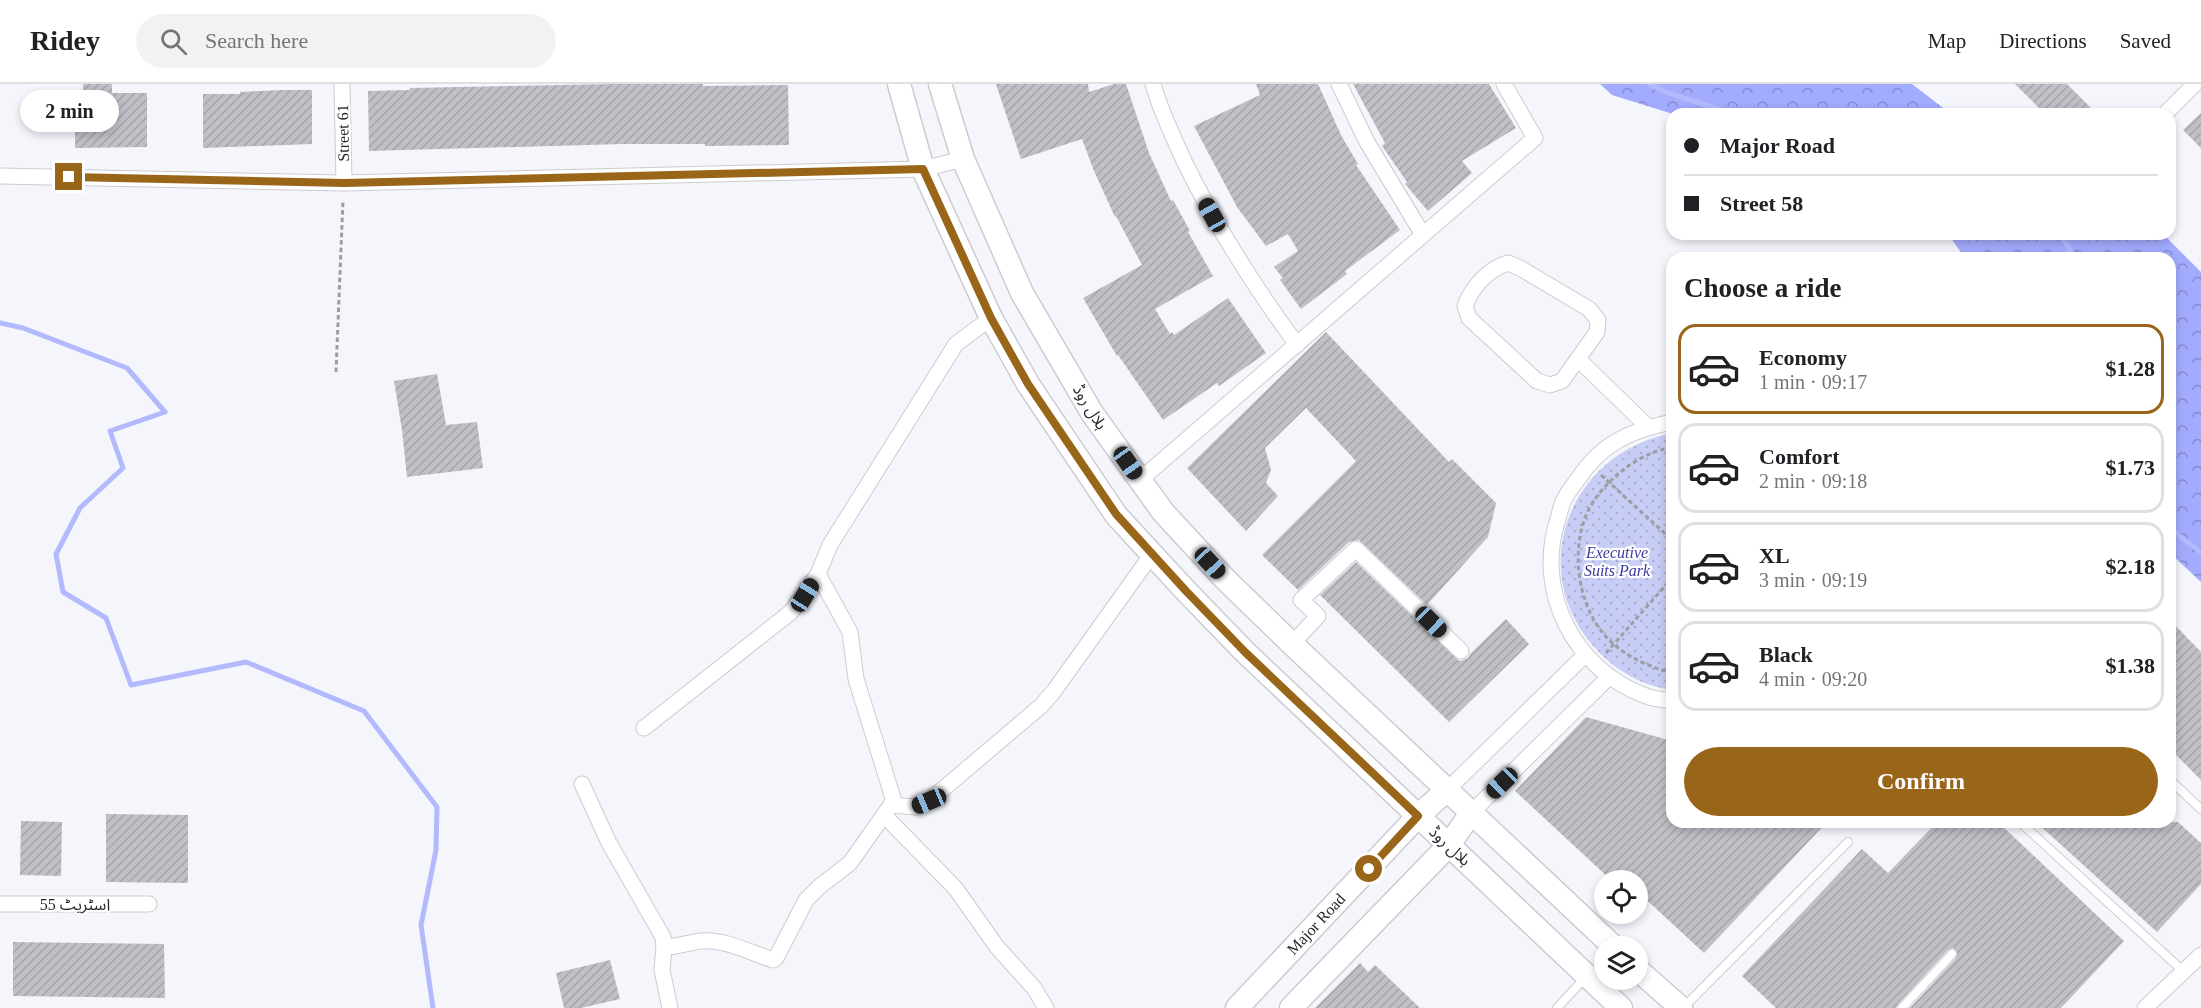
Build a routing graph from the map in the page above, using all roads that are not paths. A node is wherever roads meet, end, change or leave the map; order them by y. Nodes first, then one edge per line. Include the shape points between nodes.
1 (342, 84) edge
2 (899, 84) edge
3 (940, 84) edge
4 (1154, 84) edge
5 (1339, 84) edge
6 (1504, 84) edge
7 (2195, 84) edge
8 (2171, 108) edge
9 (963, 159) junction
10 (923, 169) junction
11 (0, 176) edge
12 (344, 183) junction
13 (1423, 234) junction
14 (991, 318) junction
15 (1298, 345) junction
16 (1578, 359) junction
17 (1666, 423) edge
18 (1648, 427) junction
19 (1140, 480) junction
20 (1152, 554) junction
21 (818, 574) junction
22 (1292, 644) junction
23 (1461, 651) dead end
24 (1590, 660) junction
25 (1609, 677) junction
26 (1666, 700) edge
27 (644, 728) dead end
28 (582, 784) dead end
29 (2176, 786) edge
30 (1447, 790) junction
31 (887, 810) junction
32 (2201, 810) edge
33 (1471, 813) junction
34 (1418, 816) junction
35 (2027, 828) edge
36 (1848, 842) dead end
37 (1449, 845) junction
38 (0, 904) edge
39 (149, 904) dead end
40 (1602, 936) edge
41 (664, 947) junction
42 (1952, 954) dead end
43 (2201, 955) edge
44 (2183, 971) junction
45 (1587, 976) junction
46 (1648, 978) edge
47 (670, 1008) edge
48 (1046, 1008) edge
49 (1237, 1008) edge
50 (1291, 1008) edge
51 (1557, 1008) edge
52 (1621, 1008) edge
53 (1682, 1008) edge
54 (1902, 1008) edge
55 (2145, 1008) edge

1 - 12 street, Street 61
2 - 10 street, ہلال روڈ
3 - 9 street, ہلال روڈ
4 - 15 street via 1202,198 1231,249
5 - 13 street via 1367,142
6 - 13 street via 1535,138
7 - 8 street
9 - 10 street
9 - 19 street, ہلال روڈ via 1022,293 1092,413
10 - 12 street
10 - 14 street, ہلال روڈ
11 - 12 street
13 - 15 street
14 - 20 street, ہلال روڈ via 1028,384 1103,495
14 - 21 street via 956,344 830,545
15 - 19 street
16 - 16 street via 1562,381 1550,385 1536,381 1469,318 1465,306 1470,291 1496,267 1508,263 1589,309 1598,320 1597,332
16 - 18 street
17 - 18 street
18 - 24 street via 1616,442 1588,464 1564,498 1552,538 1551,580 1562,620
19 - 22 street, ہلال روڈ via 1163,512 1226,580
20 - 31 street via 1054,691 1031,716 929,801
20 - 34 street, ہلال روڈ via 1245,652
21 - 27 street via 791,612
21 - 31 street via 850,632 856,678 893,798
22 - 23 street via 1318,616 1301,600 1356,549
22 - 30 street, ہلال روڈ
24 - 25 street
24 - 30 street
25 - 26 street via 1646,696
25 - 33 street
28 - 41 street via 609,843 658,927
29 - 32 lane
30 - 33 street, ہلال روڈ
30 - 34 street, Major Road
31 - 41 street via 850,863 811,894 776,958 703,941
31 - 48 street via 956,889
33 - 37 street
33 - 40 street, ہلال روڈ
34 - 37 street, ہلال روڈ
34 - 49 street, Major Road
35 - 44 lane
36 - 53 lane
37 - 45 street, ہلال روڈ
37 - 50 street
38 - 39 street, اسٹریٹ 55
41 - 47 street via 662,970
42 - 54 lane
43 - 44 street
44 - 55 street
45 - 51 lane
45 - 52 street, ہلال روڈ
46 - 53 street

